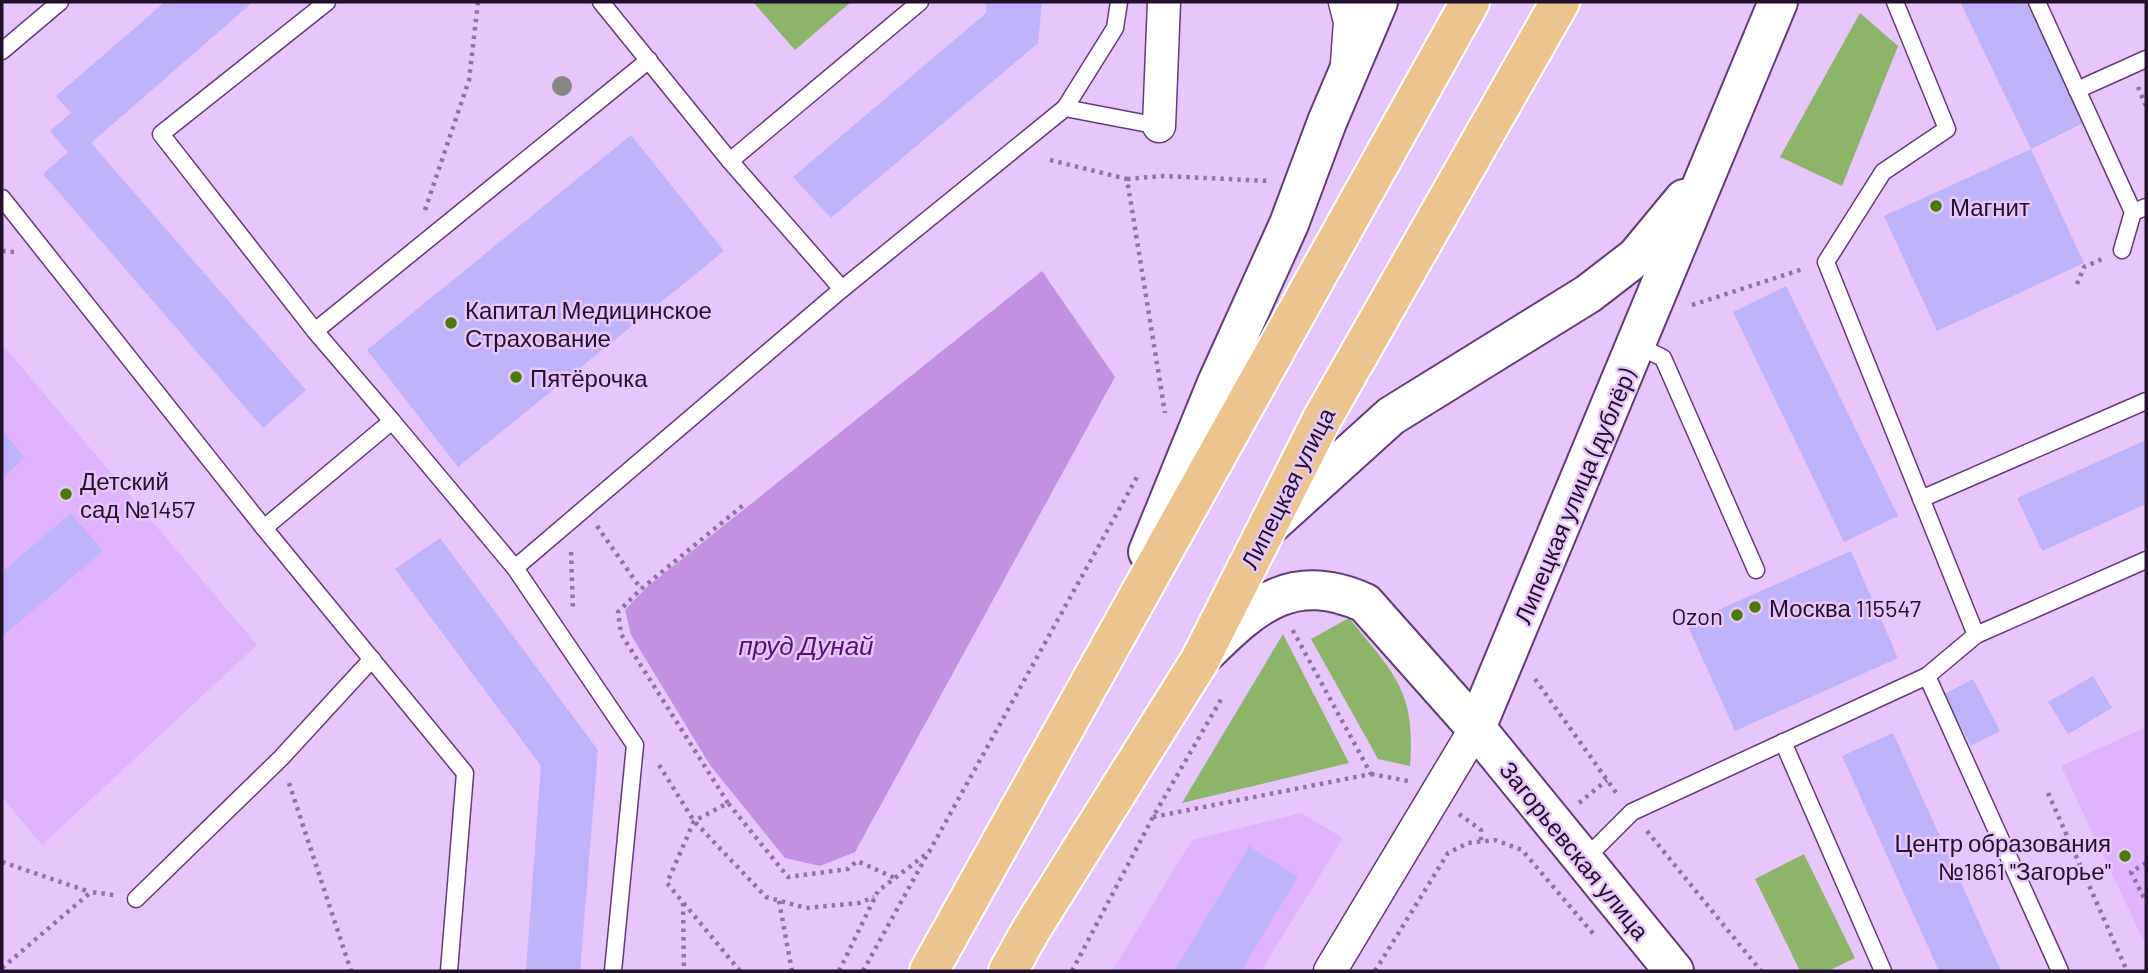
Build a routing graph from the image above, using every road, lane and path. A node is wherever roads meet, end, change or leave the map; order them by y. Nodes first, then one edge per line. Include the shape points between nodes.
1 (60, 2) edge
2 (327, 2) edge
3 (478, 2) edge
4 (601, 2) edge
5 (920, 2) edge
6 (1119, 2) edge
7 (1164, 2) edge
8 (1345, 2) edge
9 (1378, 2) edge
10 (1470, 2) edge
11 (1560, 2) edge
12 (1778, 2) edge
13 (1895, 2) edge
14 (2037, 2) edge
15 (2, 51) edge
16 (2146, 59) edge
17 (649, 60) junction
18 (1346, 76) junction
19 (2077, 90) junction
20 (1065, 108) junction
21 (1731, 115) junction
22 (1159, 126) joint
23 (1050, 160) dead end
24 (730, 161) junction
25 (1127, 179) junction
26 (1277, 182) dead end
27 (2, 198) edge
28 (2140, 210) edge
29 (2122, 250) joint
30 (410, 254) junction
31 (1825, 262) junction
32 (2077, 284) dead end
33 (842, 289) junction
34 (1690, 295) dead end
35 (316, 331) junction
36 (1637, 345) junction
37 (2146, 401) edge
38 (1173, 413) dead end
39 (392, 421) junction
40 (1140, 472) dead end
41 (1921, 499) junction
42 (746, 503) dead end
43 (585, 509) junction
44 (570, 522) junction
45 (264, 528) junction
46 (1266, 530) junction
47 (2146, 560) edge
48 (515, 568) junction
49 (1756, 570) dead end
50 (641, 589) junction
51 (573, 618) dead end
52 (1289, 623) dead end
53 (1976, 635) junction
54 (1109, 650) junction
55 (372, 659) junction
56 (1200, 660) junction
57 (1531, 674) dead end
58 (1927, 676) junction
59 (1227, 688) dead end
60 (1476, 728) junction
61 (1783, 742) junction
62 (281, 758) junction
63 (2048, 793) dead end
64 (728, 803) junction
65 (1632, 812) junction
66 (1153, 817) junction
67 (694, 821) junction
68 (929, 852) junction
69 (1583, 861) junction
70 (2, 862) edge
71 (2146, 863) edge
72 (897, 879) junction
73 (91, 892) junction
74 (875, 897) junction
75 (136, 899) joint
76 (779, 901) junction
77 (2146, 902) edge
78 (683, 903) junction
79 (1600, 941) dead end
80 (2, 968) edge
81 (351, 971) edge
82 (449, 971) edge
83 (613, 971) edge
84 (684, 971) edge
85 (740, 971) edge
86 (792, 971) edge
87 (839, 971) edge
88 (863, 971) edge
89 (929, 971) edge
90 (1009, 971) edge
91 (1072, 971) edge
92 (1330, 971) edge
93 (1375, 971) edge
94 (1674, 971) edge
95 (1761, 971) edge
96 (1883, 971) edge
97 (2060, 971) edge
98 (2127, 971) edge

1 - 15 lane
2 - 35 lane via 161,134
3 - 30 path via 469,80
4 - 17 lane
5 - 24 lane
6 - 20 lane via 1115,28
7 - 22 street
8 - 18 street via 1350,22
9 - 18 street
10 - 54 main road
11 - 46 main road, Липецкая улица via 1322,419
12 - 21 street, Липецкая улица (дублёр)
13 - 31 lane via 1947,128 1883,172
14 - 19 lane
16 - 19 lane
17 - 24 lane
17 - 30 lane
18 - 54 street via 1289,224 1217,383
19 - 28 lane
20 - 22 lane
20 - 33 lane
21 - 36 street, Липецкая улица (дублёр)
21 - 46 street via 1687,196 1636,257 1588,294 1391,416
23 - 25 path
24 - 33 lane
25 - 26 path via 1163,176
25 - 38 path via 1167,424
27 - 45 lane
28 - 29 lane
29 - 32 path via 2084,267
30 - 35 lane
31 - 34 path via 1684,307
31 - 41 lane
33 - 43 lane
35 - 39 lane
36 - 49 lane via 1663,358
36 - 60 street, Липецкая улица (дублёр)
37 - 41 lane
39 - 45 lane
39 - 48 lane
40 - 68 path
41 - 53 lane
42 - 50 path
43 - 44 lane
43 - 50 path
44 - 48 lane
44 - 51 path
45 - 55 lane
46 - 56 main road, Липецкая улица
47 - 53 lane
48 - 83 lane via 635,745
50 - 64 path via 618,612 621,634
52 - 66 path via 1371,774
53 - 58 lane
54 - 89 main road
55 - 62 lane
55 - 82 lane via 466,773
56 - 60 street, Загорьевская улица via 1239,620 1273,598 1304,588 1343,593 1365,603
56 - 90 main road, Липецкая улица
57 - 65 path
58 - 61 lane
58 - 97 lane
59 - 66 path
60 - 69 street, Загорьевская улица
60 - 92 street, Липецкая улица (дублёр)
61 - 65 lane
61 - 96 lane
62 - 75 lane
62 - 81 path
63 - 98 path
64 - 67 path
64 - 72 path via 788,877 848,869 857,861
65 - 69 lane
65 - 95 path
66 - 91 path
67 - 76 path via 766,897
67 - 78 path via 667,883
68 - 72 path
68 - 88 path
69 - 94 street, Загорьевская улица
70 - 73 path
71 - 77 path via 2131,872
72 - 74 path
73 - 75 path
73 - 80 path
74 - 76 path via 806,908
74 - 87 path
76 - 86 path
78 - 84 path
78 - 85 path
79 - 93 path via 1522,850 1495,840 1468,843 1448,853

